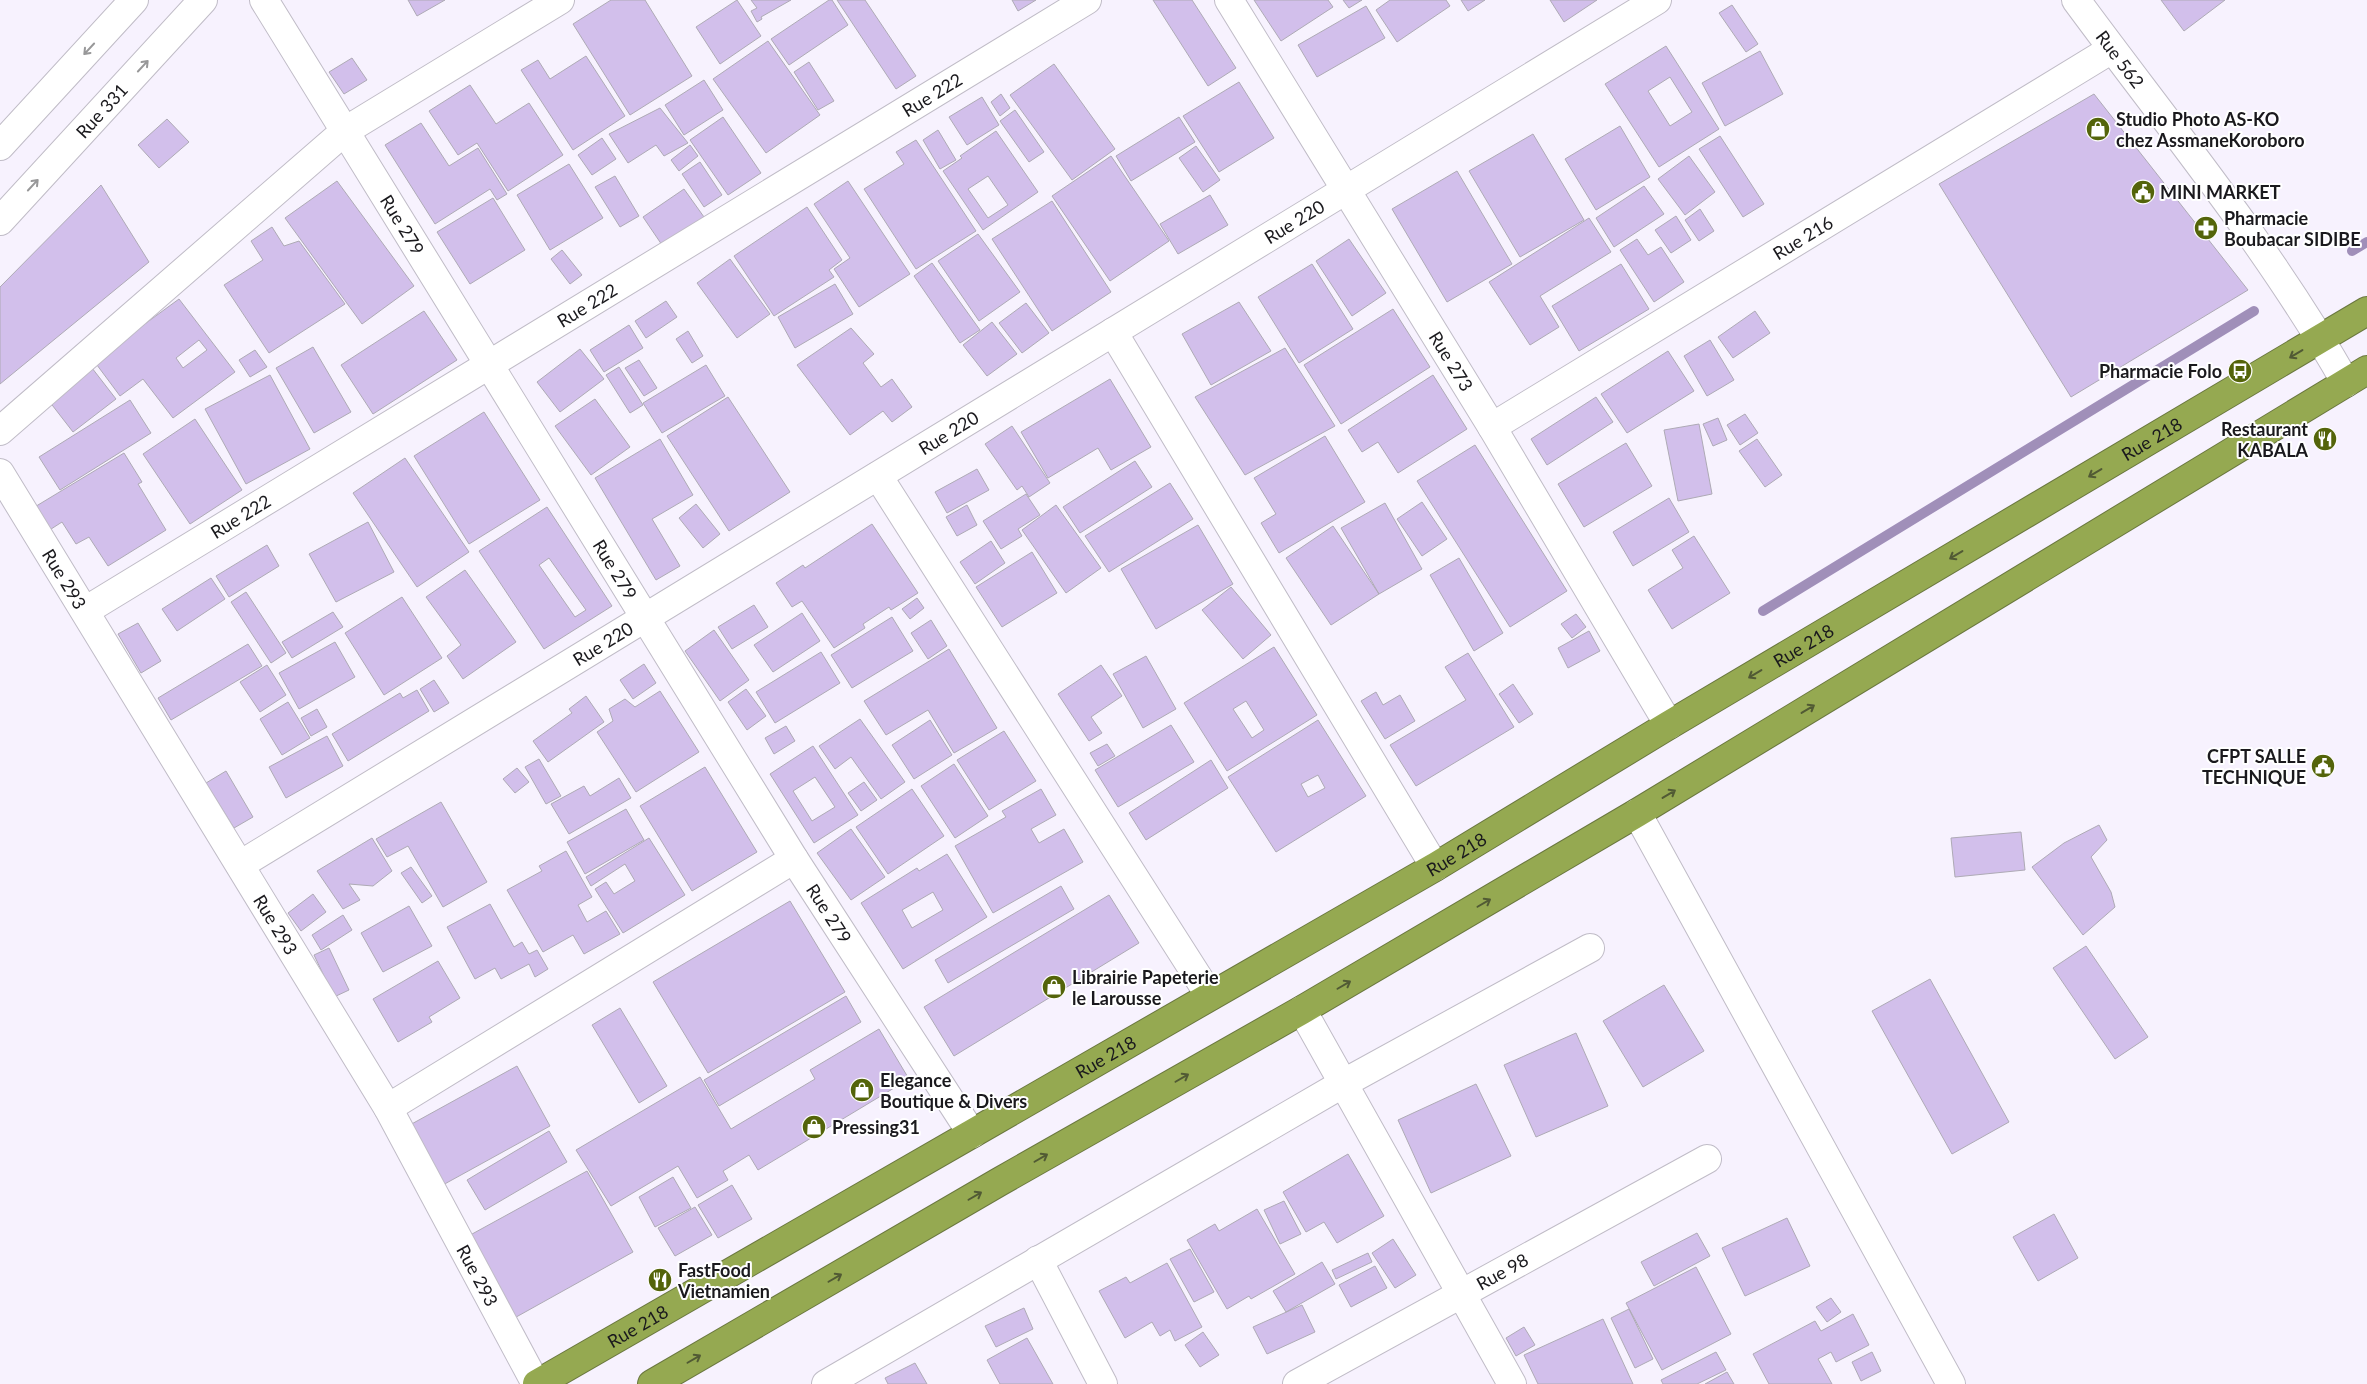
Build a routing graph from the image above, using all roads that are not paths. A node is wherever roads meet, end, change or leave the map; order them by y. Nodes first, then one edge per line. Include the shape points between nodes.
1 (134, 0) edge
2 (203, 0) edge
3 (264, 0) edge
4 (560, 0) edge
5 (1087, 0) edge
6 (1229, 0) edge
7 (1657, 0) edge
8 (2076, 0) edge
9 (2112, 50) junction
10 (345, 131) junction
11 (0, 146) edge
12 (1346, 190) junction
13 (0, 221) edge
14 (2367, 311) edge
15 (1113, 332) junction
16 (2321, 339) junction
17 (489, 364) junction
18 (2356, 376) edge
19 (1492, 427) junction
20 (0, 431) edge
21 (0, 473) edge
22 (878, 476) junction
23 (85, 610) junction
24 (646, 618) junction
25 (1669, 725) junction
26 (1637, 813) junction
27 (794, 859) junction
28 (240, 866) junction
29 (1435, 867) junction
30 (1590, 948) dead end
31 (1210, 996) junction
32 (1302, 1010) junction
33 (1344, 1083) junction
34 (388, 1108) junction
35 (972, 1134) junction
36 (1707, 1159) dead end
37 (1038, 1260) junction
38 (1462, 1294) junction
39 (536, 1384) edge
40 (652, 1384) edge
41 (826, 1384) edge
42 (1102, 1384) edge
43 (1298, 1384) edge
44 (1512, 1384) edge
45 (1952, 1384) edge

1 -> 11 street
13 -> 2 street, Rue 331
3 - 10 street, Rue 279
4 - 10 street
5 - 17 street, Rue 222
6 - 12 street, Rue 273
7 - 12 street, Rue 220
8 - 9 street, Rue 562
9 - 16 street, Rue 562 via 2246,228
9 - 19 street, Rue 216
10 - 17 street, Rue 279
10 - 20 street
12 - 15 street, Rue 220
12 - 19 street, Rue 273
14 - 16 highway, Rue 218
15 - 22 street, Rue 220
15 - 29 street
16 - 18 street, Rue 562
16 -> 25 highway, Rue 218
17 - 23 street, Rue 222
17 - 24 street, Rue 279
26 -> 18 highway
19 - 25 street, Rue 273
21 - 23 street, Rue 293
22 - 24 street, Rue 220
22 - 31 street
23 - 28 street, Rue 293
24 - 27 street, Rue 279
24 - 28 street, Rue 220
25 - 29 highway, Rue 218
32 -> 26 highway
26 - 45 street
27 - 34 street
27 - 35 street, Rue 279
28 - 34 street, Rue 293
29 - 31 highway, Rue 218
30 - 33 street
31 - 35 highway, Rue 218
32 - 33 street
40 -> 32 highway
33 - 37 street
33 - 38 street
34 - 39 street, Rue 293
35 - 39 highway, Rue 218
36 - 38 street, Rue 98
37 - 41 street
37 - 42 street
38 - 43 street, Rue 98
38 - 44 street

